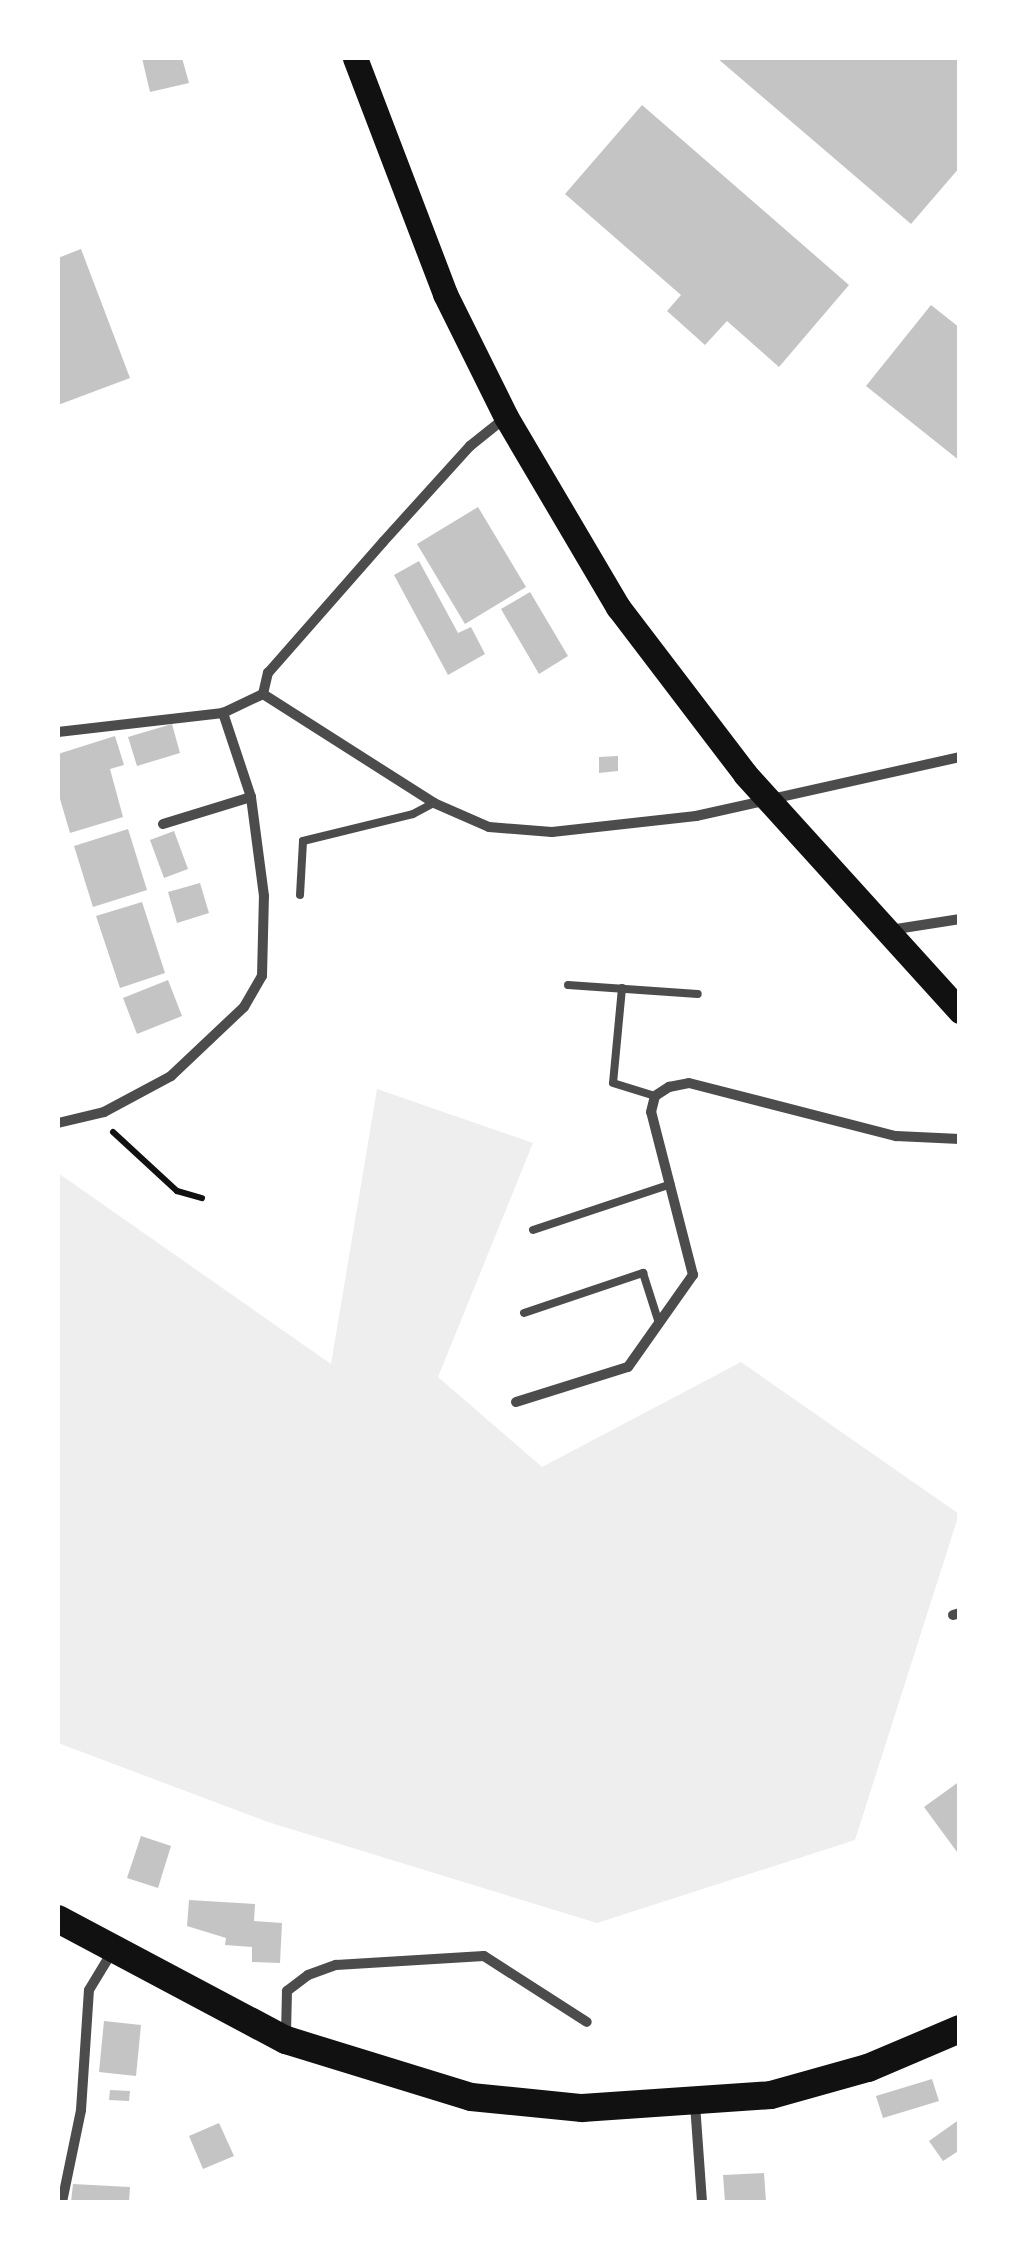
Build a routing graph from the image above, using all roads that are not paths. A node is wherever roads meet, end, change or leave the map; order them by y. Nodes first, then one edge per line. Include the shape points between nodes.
1 (355, 58) edge
2 (506, 417) junction
3 (262, 694) junction
4 (223, 713) junction
5 (58, 732) edge
6 (960, 757) edge
7 (252, 797) junction
8 (434, 803) junction
9 (163, 824) dead end
10 (300, 895) dead end
11 (960, 919) edge
12 (884, 931) junction
13 (568, 985) dead end
14 (622, 988) junction
15 (698, 994) dead end
16 (960, 1010) edge
17 (656, 1096) junction
18 (58, 1123) edge
19 (960, 1139) edge
20 (671, 1184) junction
21 (533, 1230) dead end
22 (524, 1313) dead end
23 (659, 1324) junction
24 (516, 1402) dead end
25 (58, 1919) edge
26 (113, 1951) junction
27 (587, 2022) dead end
28 (960, 2029) edge
29 (286, 2040) junction
30 (695, 2101) junction
31 (62, 2202) edge
32 (702, 2202) edge

1 - 2 main road via 445,294
2 - 3 street via 470,446 382,542 268,673
2 - 12 main road via 618,606 745,774
3 - 4 street
3 - 8 street
4 - 5 street
4 - 7 street
6 - 8 street via 696,816 552,832 489,827
7 - 9 street
7 - 18 street via 264,896 262,976 244,1007 171,1076 104,1112
8 - 10 lane via 304,841
11 - 12 street
12 - 16 main road
13 - 14 lane
14 - 15 lane
14 - 17 lane via 613,1083
17 - 19 street via 689,1082 896,1136
17 - 20 street via 651,1112
20 - 21 lane
20 - 23 street via 693,1275
22 - 23 lane via 643,1273
23 - 24 street via 628,1367
25 - 26 highway
26 - 29 highway
26 - 31 street via 89,1990 81,2110
27 - 29 street via 484,1956 466,1957 336,1965 308,1975 287,1991
28 - 30 highway via 868,2068 770,2095
29 - 30 highway via 471,2097 582,2108
30 - 32 street

